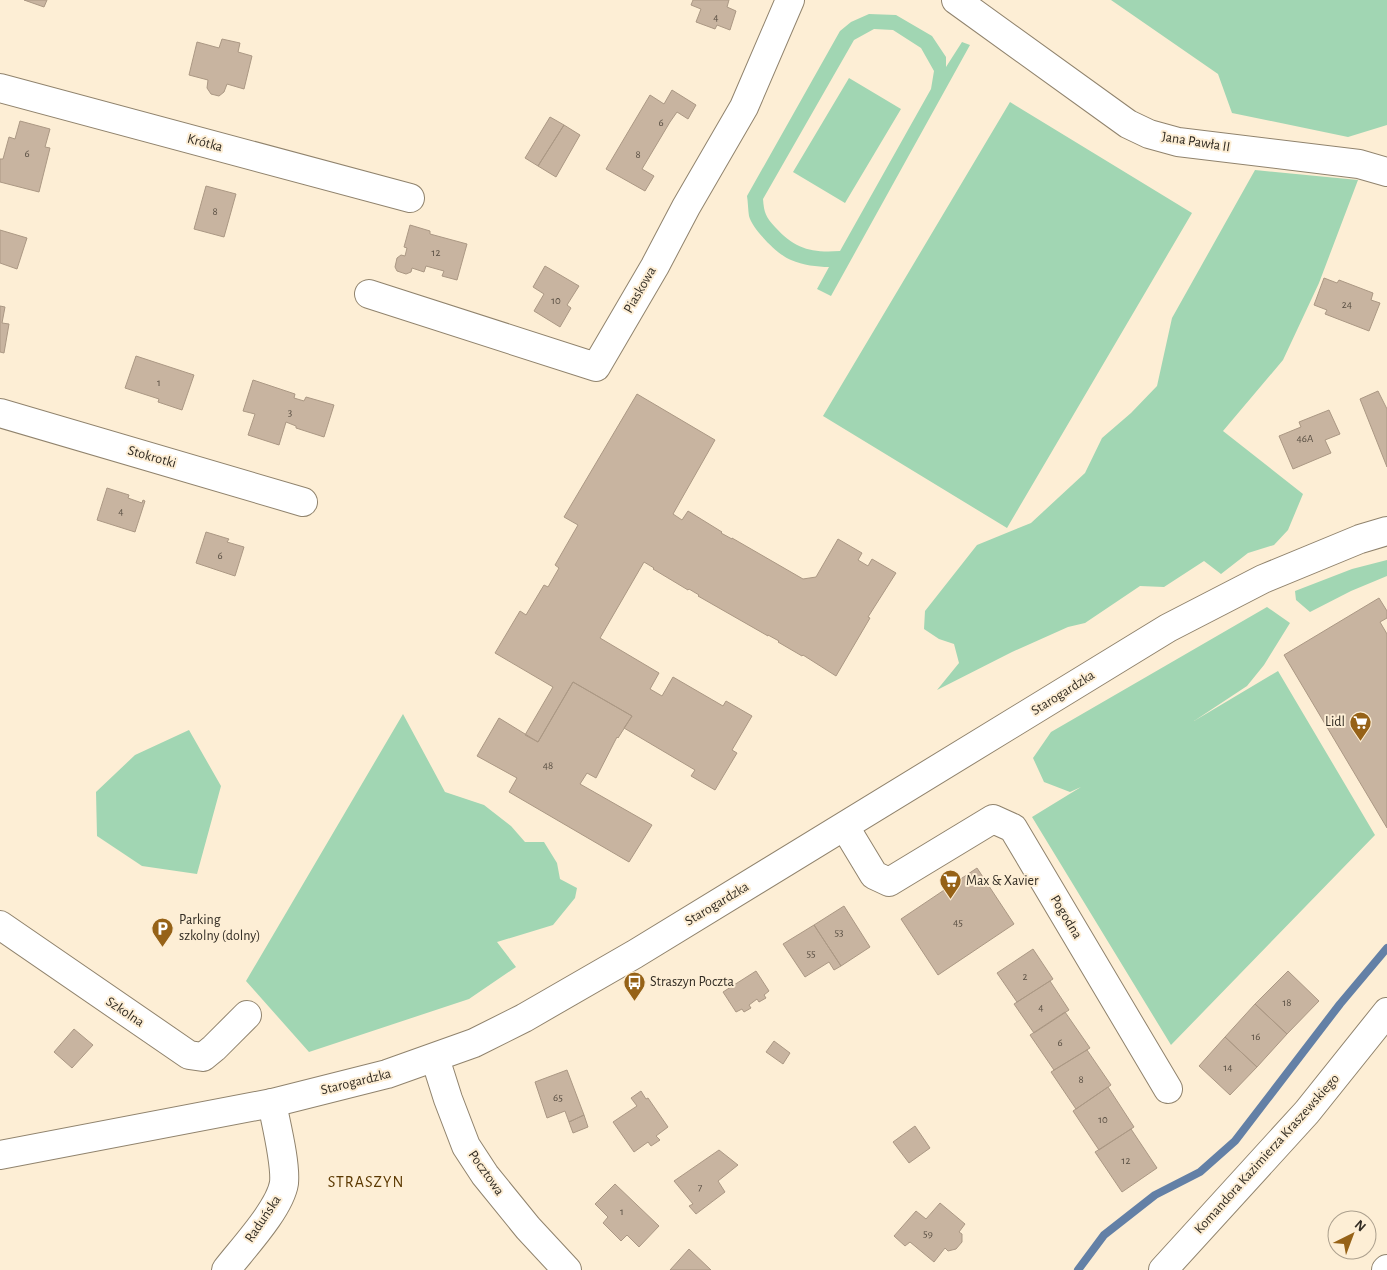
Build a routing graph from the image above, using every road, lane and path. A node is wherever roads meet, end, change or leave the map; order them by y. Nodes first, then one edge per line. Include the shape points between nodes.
1 (790, 0) edge
2 (956, 0) edge
3 (0, 88) edge
4 (1387, 172) edge
5 (410, 198) dead end
6 (369, 294) dead end
7 (0, 413) edge
8 (303, 502) dead end
9 (1387, 531) edge
10 (845, 827) junction
11 (0, 925) edge
12 (1387, 1012) edge
13 (247, 1015) dead end
14 (435, 1058) junction
15 (1168, 1089) dead end
16 (272, 1103) junction
17 (0, 1155) edge
18 (226, 1270) edge
19 (568, 1270) edge
20 (1162, 1270) edge

1 - 6 street, Piaskowa via 744,107 596,367
2 - 4 street, Jana Pawła II via 1128,124 1149,134 1178,142 1359,164
3 - 5 street, Krótka
7 - 8 street, Stokrotki
9 - 10 street, Starogardzka via 1262,580 1168,628
10 - 14 street, Starogardzka via 541,1008 474,1043
10 - 15 street, Pogodna via 874,875 889,882 993,818 1013,828
11 - 13 street, Szkolna via 188,1055 203,1056
12 - 20 street, Komandora Kazimierza Kraszewskiego via 1308,1112
14 - 16 street, Starogardzka via 387,1074
14 - 19 street, Pocztowa via 466,1146 528,1228
16 - 17 street, Starogardzka
16 - 18 street, Raduńska via 281,1150 282,1192 271,1212

